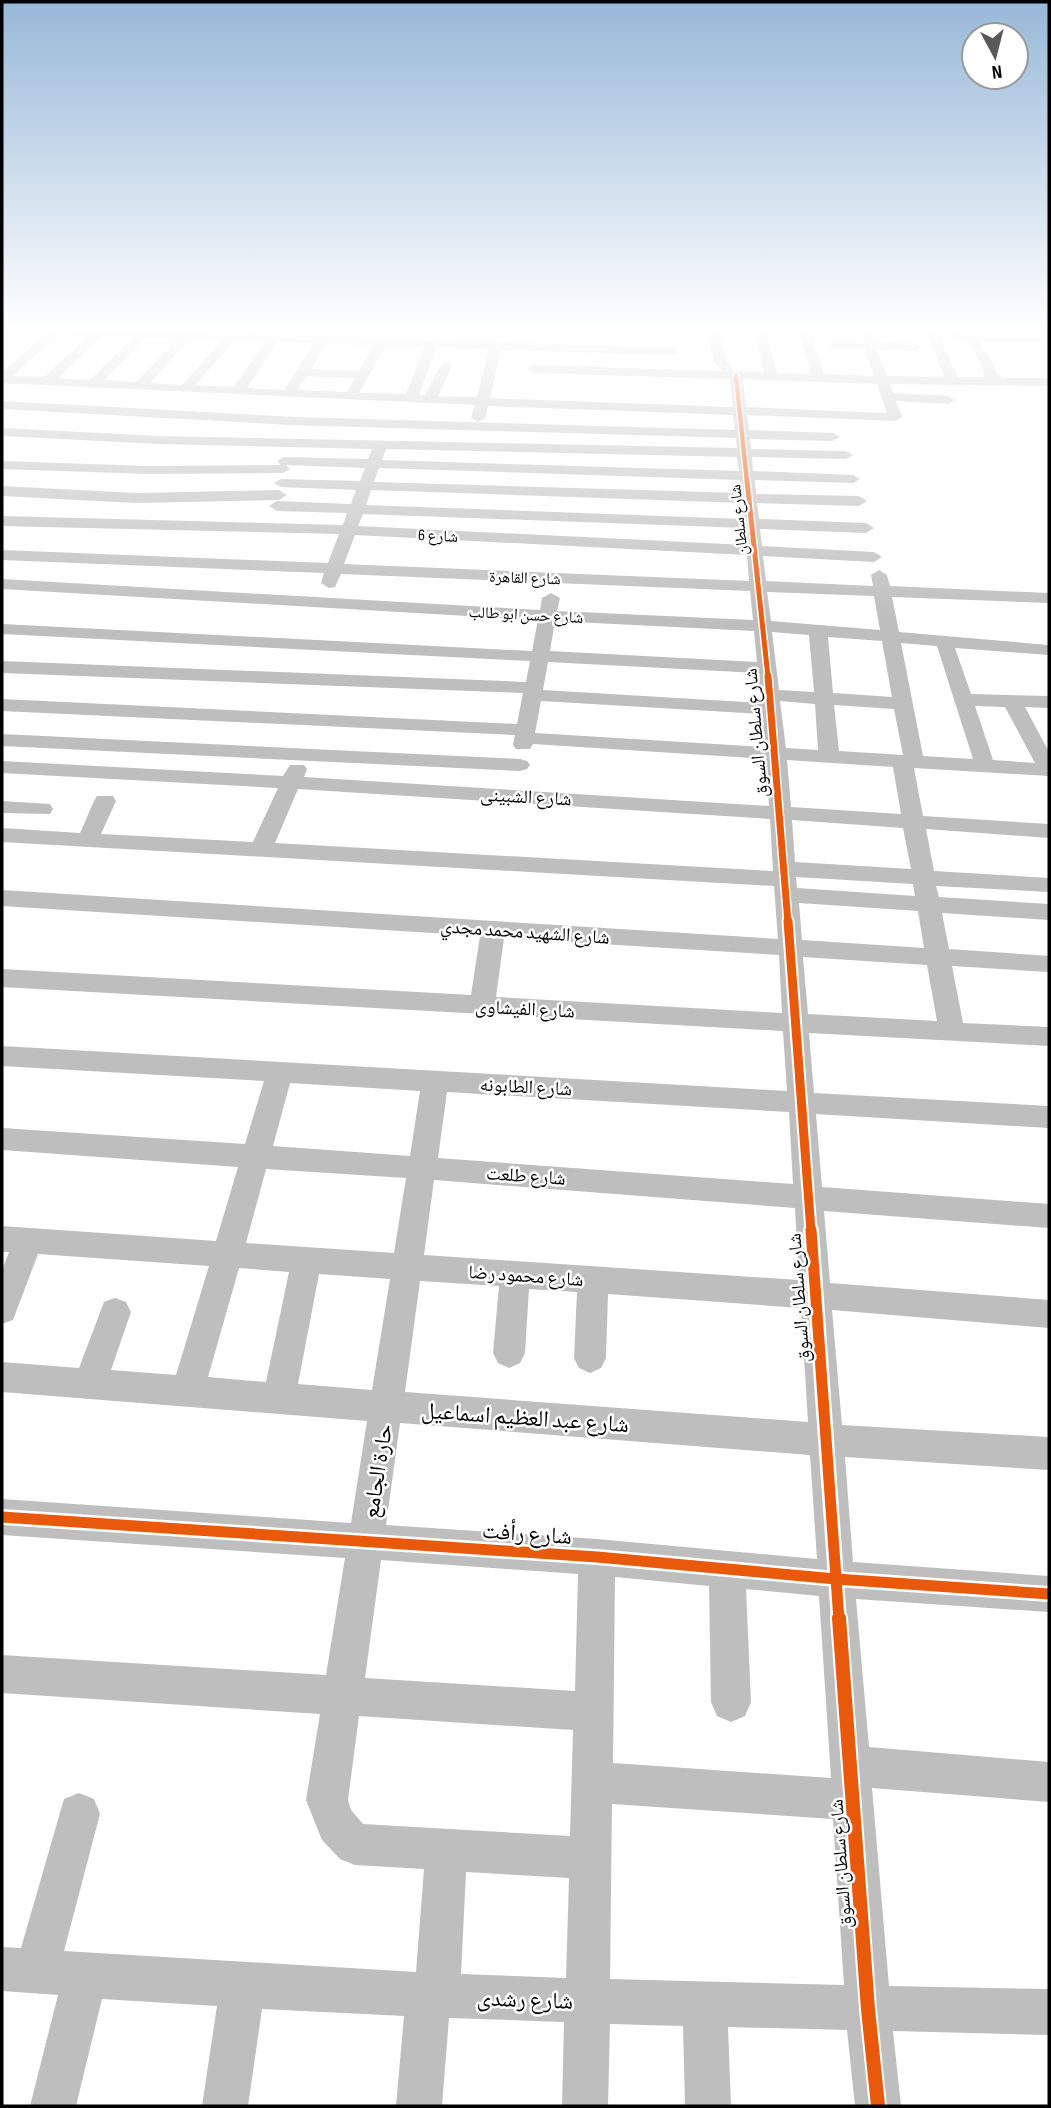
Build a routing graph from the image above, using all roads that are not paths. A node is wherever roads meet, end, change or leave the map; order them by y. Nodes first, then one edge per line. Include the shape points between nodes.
1 (45, 425) edge
2 (116, 425) edge
3 (289, 425) edge
4 (388, 425) edge
5 (429, 425) edge
6 (549, 425) edge
7 (644, 425) edge
8 (742, 425) edge
9 (840, 425) edge
10 (477, 427) junction
11 (549, 429) junction
12 (2, 432) edge
13 (644, 432) junction
14 (36, 434) junction
15 (743, 435) junction
16 (841, 437) junction
17 (104, 439) junction
18 (160, 440) junction
19 (225, 442) junction
20 (286, 442) junction
21 (381, 445) junction
22 (474, 447) junction
23 (548, 449) junction
24 (644, 452) junction
25 (96, 454) dead end
26 (744, 454) junction
27 (846, 455) junction
28 (222, 457) dead end
29 (374, 464) junction
30 (2, 466) edge
31 (471, 467) junction
32 (550, 469) junction
33 (148, 470) junction
34 (644, 472) junction
35 (747, 476) junction
36 (853, 479) junction
37 (281, 482) junction
38 (366, 485) junction
39 (466, 490) junction
40 (2, 491) edge
41 (554, 494) junction
42 (643, 496) junction
43 (136, 498) junction
44 (749, 498) junction
45 (859, 501) junction
46 (358, 509) junction
47 (461, 513) junction
48 (554, 516) junction
49 (643, 520) junction
50 (2, 521) edge
51 (752, 524) junction
52 (866, 528) junction
53 (350, 530) junction
54 (118, 546) junction
55 (274, 547) junction
56 (755, 551) junction
57 (2, 555) edge
58 (874, 557) junction
59 (555, 560) junction
60 (335, 569) junction
61 (444, 573) junction
62 (642, 582) junction
63 (2, 584) edge
64 (759, 586) junction
65 (92, 591) junction
66 (883, 592) junction
67 (1049, 598) edge
68 (319, 604) junction
69 (355, 606) junction
70 (548, 615) junction
71 (763, 626) junction
72 (2, 629) edge
73 (818, 630) junction
74 (68, 634) junction
75 (891, 636) junction
76 (944, 641) junction
77 (343, 647) junction
78 (1049, 650) edge
79 (540, 656) junction
80 (2, 667) edge
81 (48, 669) junction
82 (769, 691) junction
83 (533, 692) junction
84 (325, 699) junction
85 (824, 699) junction
86 (963, 700) junction
87 (1012, 702) junction
88 (1049, 702) edge
89 (904, 704) junction
90 (2, 705) edge
91 (24, 706) junction
92 (526, 734) junction
93 (2, 740) edge
94 (776, 753) junction
95 (304, 754) junction
96 (829, 756) junction
97 (908, 761) junction
98 (520, 765) junction
99 (985, 766) junction
100 (2, 767) edge
101 (1049, 770) edge
102 (291, 783) junction
103 (514, 795) junction
104 (105, 801) dead end
105 (2, 807) edge
106 (42, 809) dead end
107 (780, 812) junction
108 (913, 820) junction
109 (1049, 831) edge
110 (2, 835) edge
111 (88, 839) junction
112 (261, 849) junction
113 (923, 877) junction
114 (785, 881) junction
115 (1049, 885) edge
116 (2, 898) edge
117 (928, 904) junction
118 (1049, 912) edge
119 (493, 929) junction
120 (790, 947) junction
121 (938, 957) junction
122 (1049, 964) edge
123 (2, 978) edge
124 (482, 1006) junction
125 (795, 1023) junction
126 (952, 1032) junction
127 (1049, 1037) edge
128 (2, 1056) edge
129 (280, 1072) junction
130 (435, 1081) junction
131 (801, 1102) junction
132 (1049, 1117) edge
133 (2, 1139) edge
134 (256, 1156) junction
135 (422, 1168) junction
136 (808, 1196) junction
137 (1049, 1216) edge
138 (15, 1240) edge
139 (227, 1254) junction
140 (307, 1260) junction
141 (407, 1267) junction
142 (516, 1274) junction
143 (593, 1280) junction
144 (815, 1295) junction
145 (2, 1310) edge
146 (115, 1312) dead end
147 (1049, 1314) edge
148 (509, 1353) dead end
149 (590, 1358) dead end
150 (2, 1377) edge
151 (90, 1384) junction
152 (188, 1391) junction
153 (279, 1398) junction
154 (386, 1407) junction
155 (826, 1440) junction
156 (1049, 1453) edge
157 (2, 1517) edge
158 (366, 1541) junction
159 (597, 1557) junction
160 (727, 1569) junction
161 (836, 1579) junction
162 (1049, 1594) edge
163 (2, 1674) edge
164 (343, 1694) junction
165 (731, 1702) dead end
166 (593, 1712) junction
167 (591, 1782) junction
168 (1049, 1782) edge
169 (851, 1783) junction
170 (79, 1814) dead end
171 (446, 1849) junction
172 (589, 1857) junction
173 (19, 1970) edge
174 (85, 1976) junction
175 (243, 1985) junction
176 (433, 1995) junction
177 (585, 2001) junction
178 (705, 2006) junction
179 (868, 2009) junction
180 (1049, 2012) edge
181 (53, 2106) edge
182 (225, 2106) edge
183 (419, 2106) edge
184 (584, 2106) edge
185 (708, 2106) edge
186 (878, 2106) edge

1 - 14 street
2 - 17 street
3 - 20 street
4 - 21 street
5 - 10 street
6 - 11 street
7 - 13 street
8 - 15 street, شارع سلطان
9 - 16 street
10 - 11 street
10 - 22 street
11 - 13 street
11 - 23 street
12 - 14 street
13 - 15 street
13 - 24 street
14 - 17 street
14 - 30 street
15 - 16 street
15 - 26 street, شارع سلطان
16 - 27 street
17 - 18 street
17 - 25 street
18 - 19 street
18 - 33 street
19 - 20 street
19 - 28 street
20 - 21 street
20 - 37 street
21 - 22 street
21 - 29 street
22 - 23 street
22 - 31 street
23 - 24 street
23 - 32 street
24 - 26 street
24 - 34 street
26 - 27 street
26 - 35 street, شارع سلطان
27 - 36 street
29 - 31 street
29 - 37 street
29 - 38 street
30 - 33 street
31 - 32 street
31 - 39 street
32 - 34 street
32 - 41 street
33 - 37 street
33 - 43 street
34 - 35 street
34 - 42 street
35 - 36 street
35 - 44 street, شارع سلطان
36 - 45 street
37 - 38 street
37 - 43 street
37 - 46 street
37 - 55 street
38 - 39 street
38 - 46 street
39 - 41 street
39 - 47 street
40 - 43 street
41 - 42 street
41 - 48 street
42 - 44 street
42 - 49 street
43 - 54 street
44 - 45 street
44 - 51 street, شارع سلطان
45 - 52 street
46 - 47 street
46 - 53 street
47 - 48 street
47 - 61 street
48 - 49 street
48 - 59 street
49 - 51 street
49 - 62 street
50 - 54 street, شارع 6
51 - 52 street
51 - 56 street, شارع سلطان
52 - 58 street
53 - 55 street, شارع 6
53 - 60 street
53 - 61 street, شارع 6
54 - 55 street, شارع القاهرة
54 - 55 street, شارع 6
54 - 57 street, شارع القاهرة
54 - 65 street
55 - 60 street, شارع القاهرة
56 - 58 street, شارع 6
56 - 62 street, شارع 6
56 - 64 street, شارع سلطان
58 - 66 street
59 - 61 street, شارع القاهرة
59 - 61 street, شارع 6
59 - 62 street, شارع القاهرة
59 - 62 street, شارع 6
59 - 70 street
60 - 61 street, شارع القاهرة
60 - 68 street
61 - 69 street, شارع حسن ابو طالب
61 - 70 street, شارع حسن ابو طالب
62 - 64 street, شارع القاهرة
62 - 70 street, شارع حسن ابو طالب
62 - 71 street, شارع حسن ابو طالب
63 - 65 street, شارع حسن ابو طالب
64 - 66 street, شارع القاهرة
64 - 71 street, شارع سلطان السوق
65 - 68 street, شارع حسن ابو طالب
65 - 74 street
66 - 67 street, شارع القاهرة
66 - 75 street
68 - 69 street, شارع حسن ابو طالب
69 - 77 street
70 - 79 street
71 - 73 street, شارع حسن ابو طالب
71 - 82 street, شارع سلطان السوق
72 - 74 street
73 - 75 street, شارع حسن ابو طالب
73 - 85 street
74 - 77 street
74 - 81 street
75 - 76 street, شارع حسن ابو طالب
75 - 89 street
76 - 78 street, شارع حسن ابو طالب
76 - 86 street
77 - 79 street
77 - 84 street
79 - 82 street
79 - 83 street
80 - 81 street
81 - 84 street
81 - 91 street
82 - 83 street
82 - 85 street
82 - 94 street, شارع سلطان السوق
83 - 84 street
83 - 92 street
84 - 91 street
84 - 92 street
84 - 95 street
85 - 89 street
85 - 96 street
86 - 87 street
86 - 99 street
87 - 88 street
87 - 101 street
89 - 97 street
90 - 91 street
91 - 93 street
92 - 94 street
92 - 98 street
93 - 95 street
94 - 96 street
94 - 107 street, شارع سلطان السوق
95 - 98 street
95 - 102 street
96 - 97 street
97 - 99 street
97 - 108 street
98 - 103 street
99 - 101 street
100 - 102 street, شارع الشبينى
102 - 103 street, شارع الشبينى
102 - 112 street
103 - 107 street, شارع الشبينى
104 - 111 street
105 - 106 street
107 - 108 street, شارع الشبينى
107 - 114 street, شارع سلطان السوق
108 - 109 street, شارع الشبينى
108 - 113 street
110 - 111 street
111 - 112 street
112 - 114 street
113 - 114 street
113 - 115 street
113 - 117 street
114 - 117 street
114 - 120 street, شارع سلطان السوق
116 - 119 street, شارع الشهيد محمد مجدي
117 - 118 street
117 - 121 street
119 - 120 street, شارع الشهيد محمد مجدي
119 - 124 street
120 - 121 street, شارع الشهيد محمد مجدي
120 - 125 street, شارع سلطان السوق
121 - 122 street, شارع الشهيد محمد مجدي
121 - 126 street
123 - 124 street, شارع الفيشاوى
124 - 125 street, شارع الفيشاوى
125 - 126 street, شارع الفيشاوى
125 - 131 street, شارع سلطان السوق
126 - 127 street, شارع الفيشاوى
128 - 129 street, شارع الطابونه
129 - 130 street, شارع الطابونه
129 - 134 street
130 - 131 street, شارع الطابونه
130 - 135 street, حارة الجامع
131 - 132 street, شارع الطابونه
131 - 136 street, شارع سلطان السوق
133 - 134 street, شارع طلعت
134 - 135 street, شارع طلعت
134 - 139 street
135 - 136 street, شارع طلعت
135 - 141 street, حارة الجامع
136 - 137 street, شارع طلعت
136 - 144 street, شارع سلطان السوق
138 - 139 street, شارع محمود رضا
138 - 145 street
139 - 140 street, شارع محمود رضا
139 - 152 street
140 - 141 street, شارع محمود رضا
140 - 153 street
141 - 142 street, شارع محمود رضا
141 - 154 street, حارة الجامع
142 - 143 street, شارع محمود رضا
142 - 148 street
143 - 144 street, شارع محمود رضا
143 - 149 street
144 - 147 street, شارع محمود رضا
144 - 155 street, شارع سلطان السوق
146 - 151 street
150 - 151 street, شارع عبد العظيم اسماعيل
151 - 152 street, شارع عبد العظيم اسماعيل
152 - 153 street, شارع عبد العظيم اسماعيل
153 - 154 street, شارع عبد العظيم اسماعيل
154 - 155 street, شارع عبد العظيم اسماعيل
154 - 158 street, حارة الجامع
155 - 156 street, شارع عبد العظيم اسماعيل
155 - 161 street, شارع سلطان السوق
157 - 158 street, شارع رأفت
158 - 159 street, شارع رأفت
158 - 164 street, حارة الجامع
159 - 160 street, شارع رأفت
159 - 166 street
160 - 161 street, شارع رأفت
160 - 165 street
161 - 162 street, شارع رأفت
161 - 169 street, شارع سلطان السوق
163 - 164 street
164 - 166 street
164 - 171 street, حارة الجامع via 327,1800 331,1819 355,1844
166 - 167 street
167 - 169 street
167 - 172 street
168 - 169 street
169 - 179 street, شارع سلطان السوق
170 - 173 street
171 - 172 street, حارة الجامع
171 - 176 street
172 - 177 street
173 - 174 street, شارع رشدى
174 - 175 street, شارع رشدى
174 - 181 street
175 - 176 street, شارع رشدى
175 - 182 street
176 - 177 street, شارع رشدى
176 - 183 street
177 - 178 street, شارع رشدى
177 - 184 street
178 - 179 street, شارع رشدى
178 - 185 street
179 - 180 street, شارع رشدى
179 - 186 street, شارع سلطان السوق

